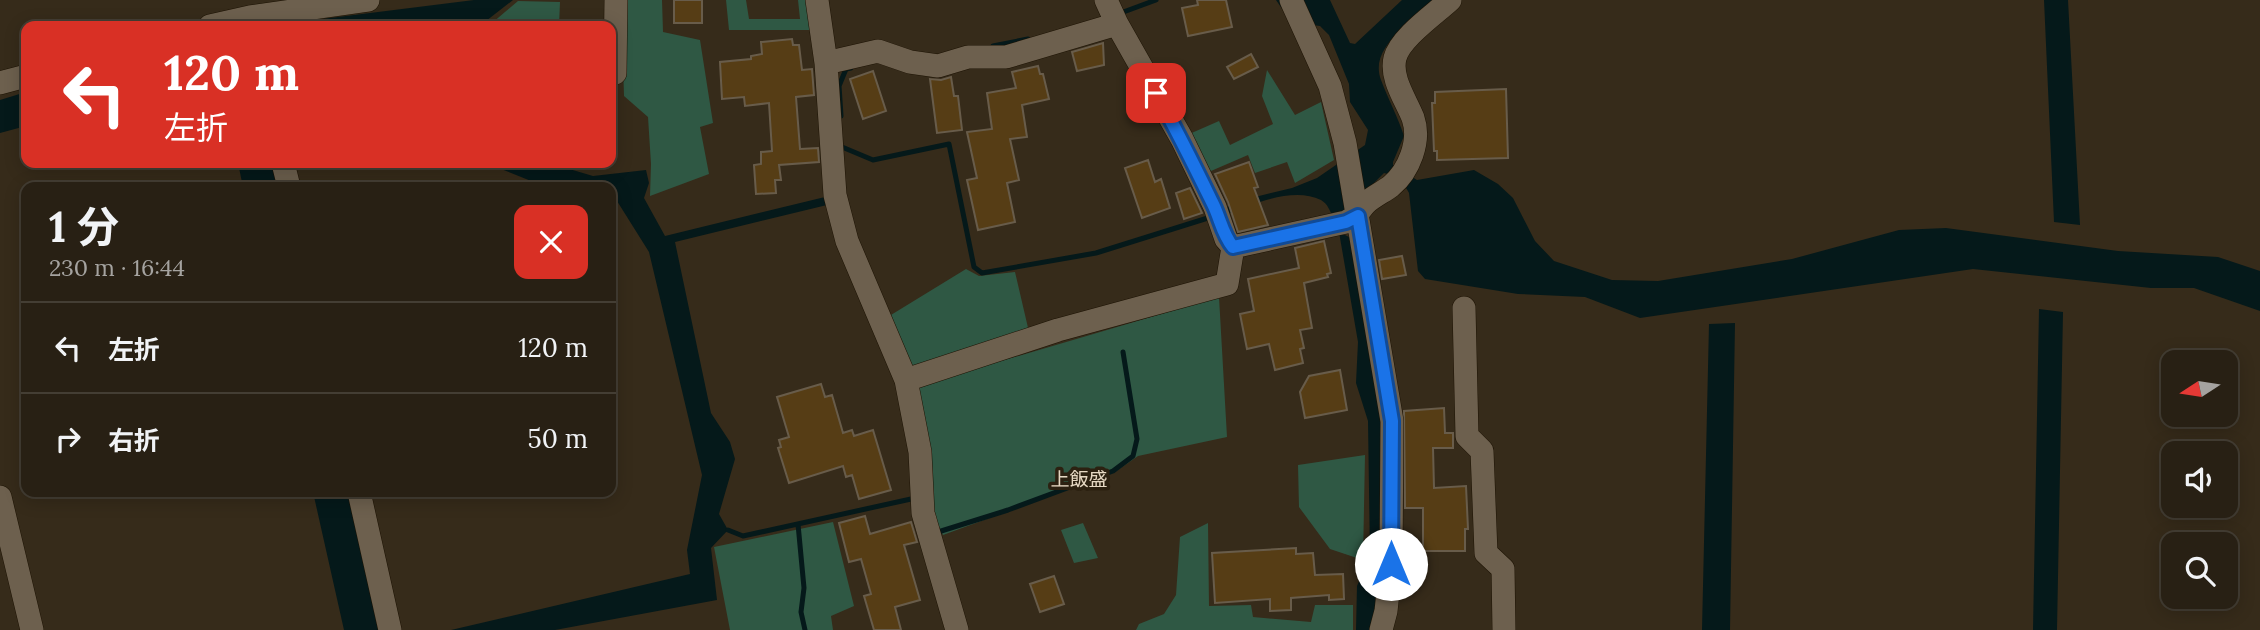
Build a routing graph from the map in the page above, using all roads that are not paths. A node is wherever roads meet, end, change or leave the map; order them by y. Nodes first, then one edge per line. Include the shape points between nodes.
1 (368, 0) edge
2 (615, 0) edge
3 (817, 0) edge
4 (1291, 0) edge
5 (1450, 0) edge
6 (1113, 14) edge
7 (256, 21) edge
8 (615, 21) edge
9 (827, 63) junction
10 (21, 77) edge
11 (0, 83) edge
12 (1346, 221) junction
13 (1233, 247) junction
14 (1464, 308) dead end
15 (906, 380) junction
16 (360, 497) edge
17 (0, 498) edge
18 (32, 630) edge
19 (390, 630) edge
20 (957, 630) edge
21 (1381, 630) edge
22 (1504, 630) edge

1 - 7 street
2 - 8 street
3 - 9 street
4 - 12 street via 1330,86 1345,143
5 - 12 street via 1406,39 1395,57 1395,77 1414,122 1415,144 1399,176
6 - 9 street via 1006,57 968,58 938,66 878,51
6 - 13 street via 1182,139
9 - 15 street via 835,195 847,241
10 - 11 street
12 - 13 street
12 - 21 street via 1392,421 1391,564
13 - 15 street via 1227,285 1058,330
14 - 22 street via 1467,436 1482,451 1486,553 1503,569
15 - 20 street via 920,452 923,513
16 - 19 street
17 - 18 street

